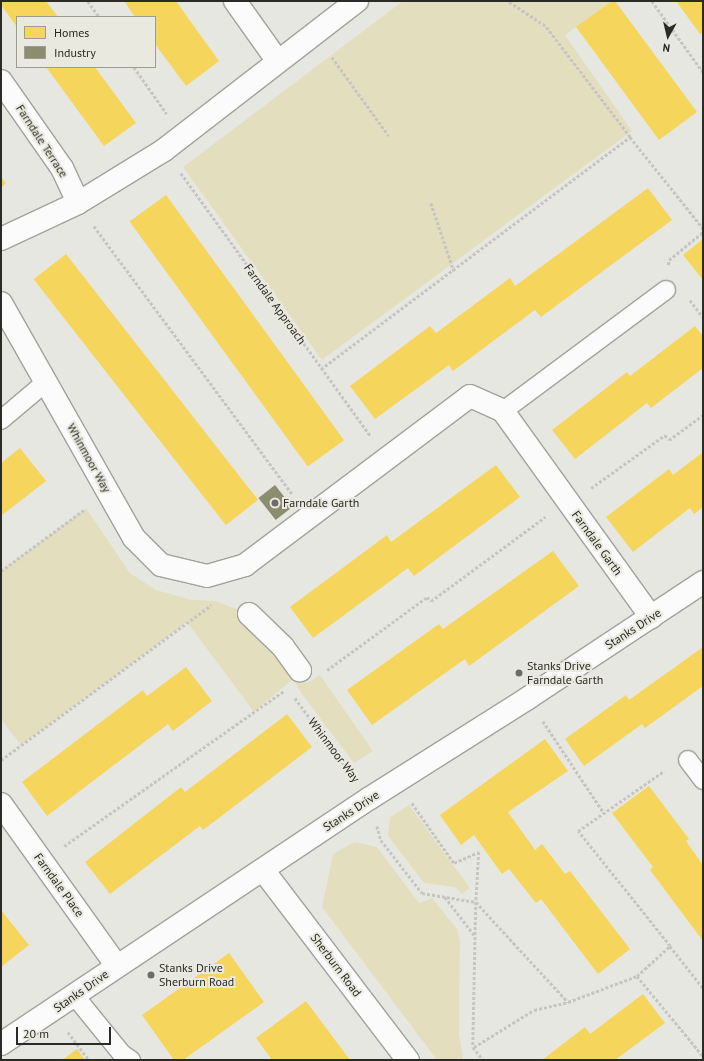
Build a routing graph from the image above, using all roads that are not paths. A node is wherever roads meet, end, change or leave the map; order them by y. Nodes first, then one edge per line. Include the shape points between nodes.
1 (235, 1) edge
2 (357, 1) edge
3 (277, 60) junction
4 (1, 81) edge
5 (78, 203) junction
6 (1, 239) edge
7 (666, 290) road end
8 (1, 303) edge
9 (46, 382) junction
10 (503, 411) junction
11 (1, 420) edge
12 (703, 582) edge
13 (249, 614) dead end
14 (651, 617) junction
15 (305, 676) road end
16 (688, 760) road end
17 (703, 780) edge
18 (1, 804) edge
19 (263, 870) junction
20 (117, 966) junction
21 (74, 995) junction
22 (1, 1044) edge
23 (131, 1060) edge
24 (408, 1060) edge

1 - 3 street
2 - 3 street
3 - 5 street via 164,150
4 - 5 street, Farndale Terrace via 62,168
5 - 6 street
7 - 10 lane
8 - 9 street, Whinmoor Way
9 - 10 street, Whinmoor Way via 134,538 161,565 207,576 245,565 470,396
9 - 11 lane
10 - 14 street, Farndale Garth
12 - 14 street, Stanks Drive
13 - 15 street via 283,647
14 - 19 street, Stanks Drive
16 - 17 lane
18 - 20 street, Farndale Place
19 - 20 street, Stanks Drive
19 - 24 street, Sherburn Road
20 - 21 street, Stanks Drive
21 - 22 street, Stanks Drive
21 - 23 lane via 122,1054

